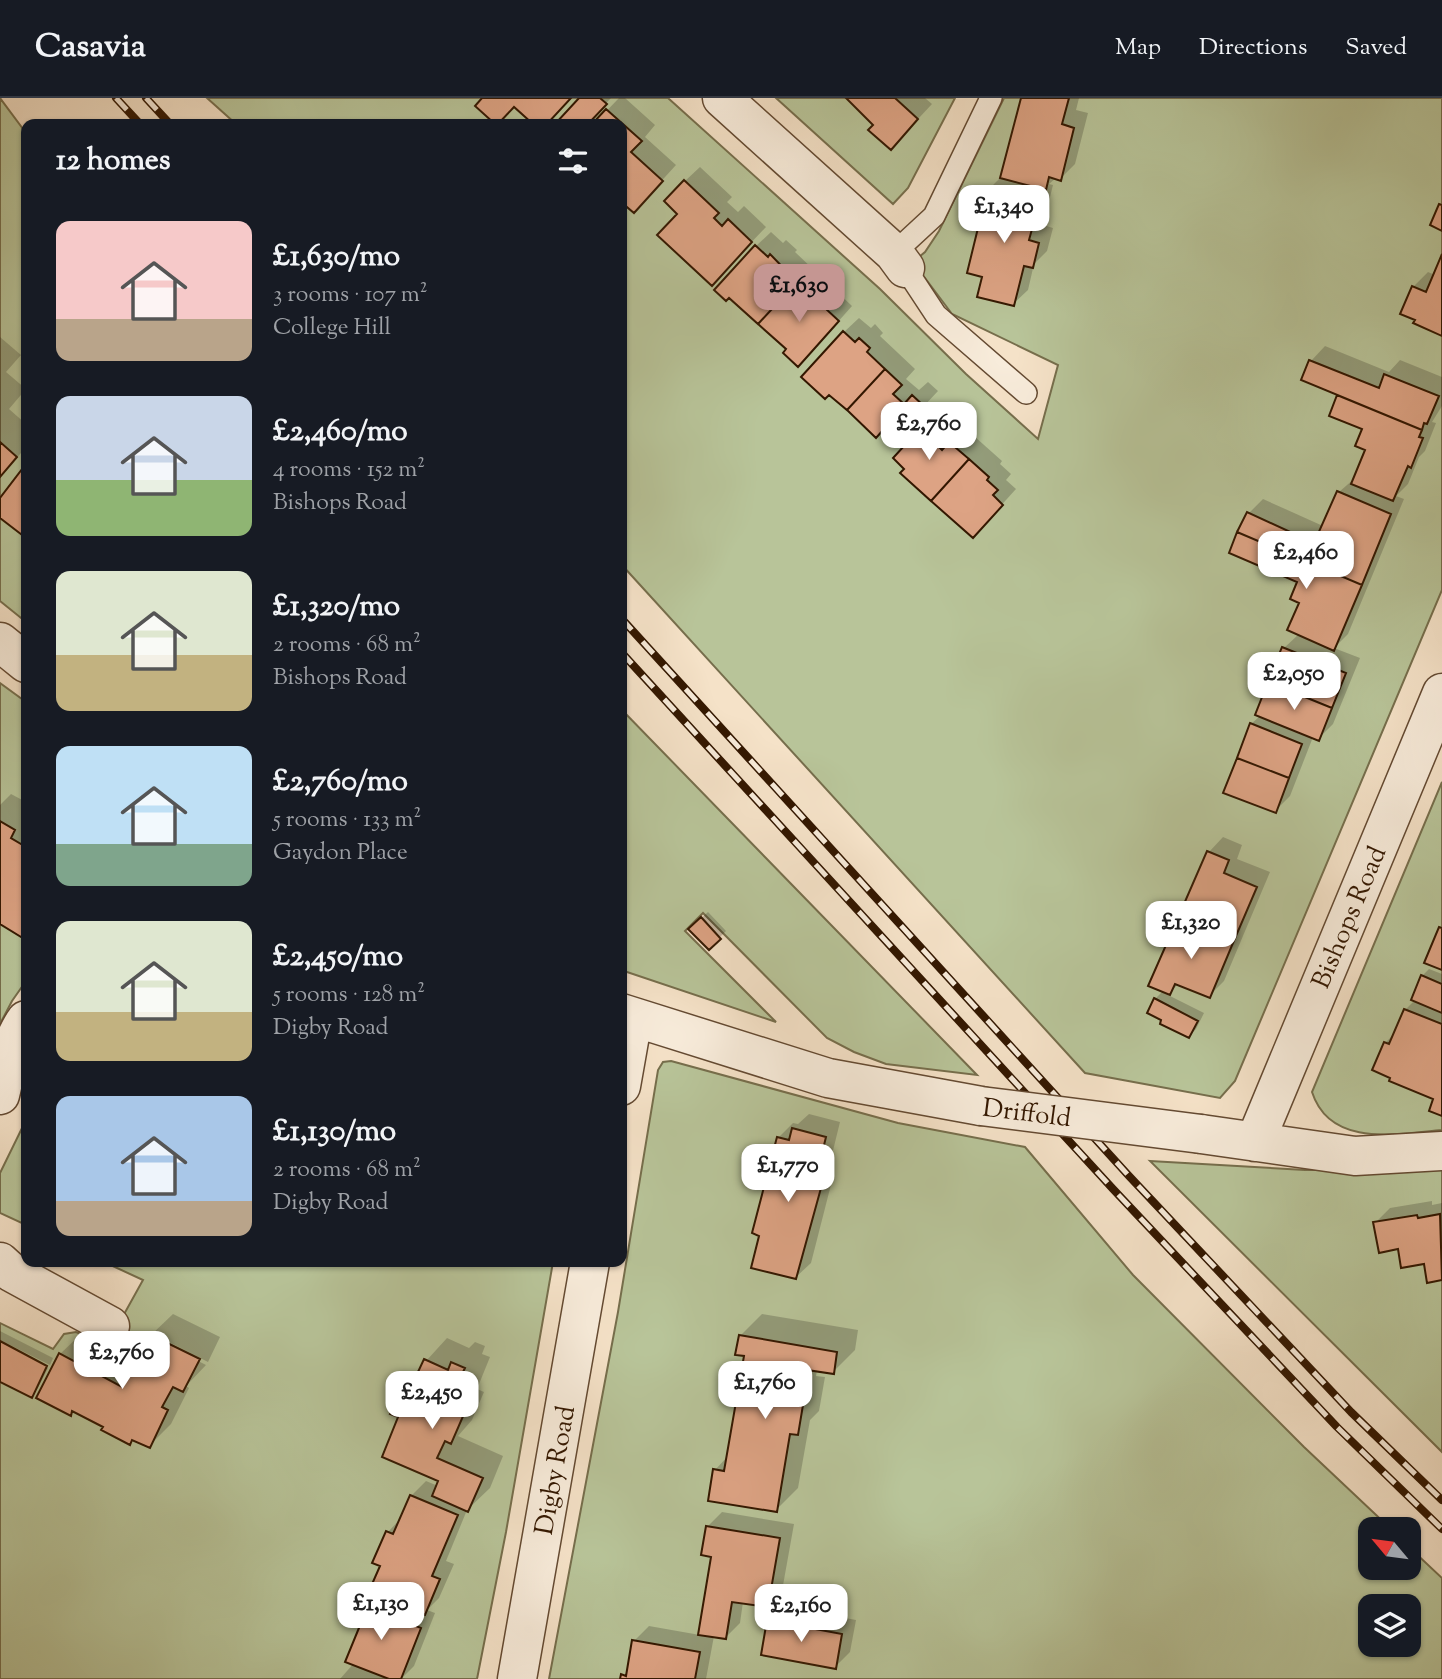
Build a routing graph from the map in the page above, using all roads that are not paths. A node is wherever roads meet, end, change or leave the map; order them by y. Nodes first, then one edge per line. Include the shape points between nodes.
1 (722, 98) edge
2 (990, 98) edge
3 (900, 261) junction
4 (1026, 393) dead end
5 (0, 642) edge
6 (21, 659) edge
7 (1442, 693) edge
8 (627, 1015) edge
9 (21, 1026) edge
10 (0, 1095) edge
11 (1255, 1142) junction
12 (1442, 1152) edge
13 (0, 1262) edge
14 (589, 1267) edge
15 (110, 1326) dead end
16 (517, 1679) edge

1 - 3 street
2 - 3 lane via 934,216
3 - 4 lane via 936,315
5 - 6 street
7 - 11 street, Bishops Road
8 - 11 street, Driffold, bridge via 828,1078 981,1106
9 - 10 street
11 - 12 street, Driffold via 1355,1156
13 - 15 street
14 - 16 street, Digby Road

